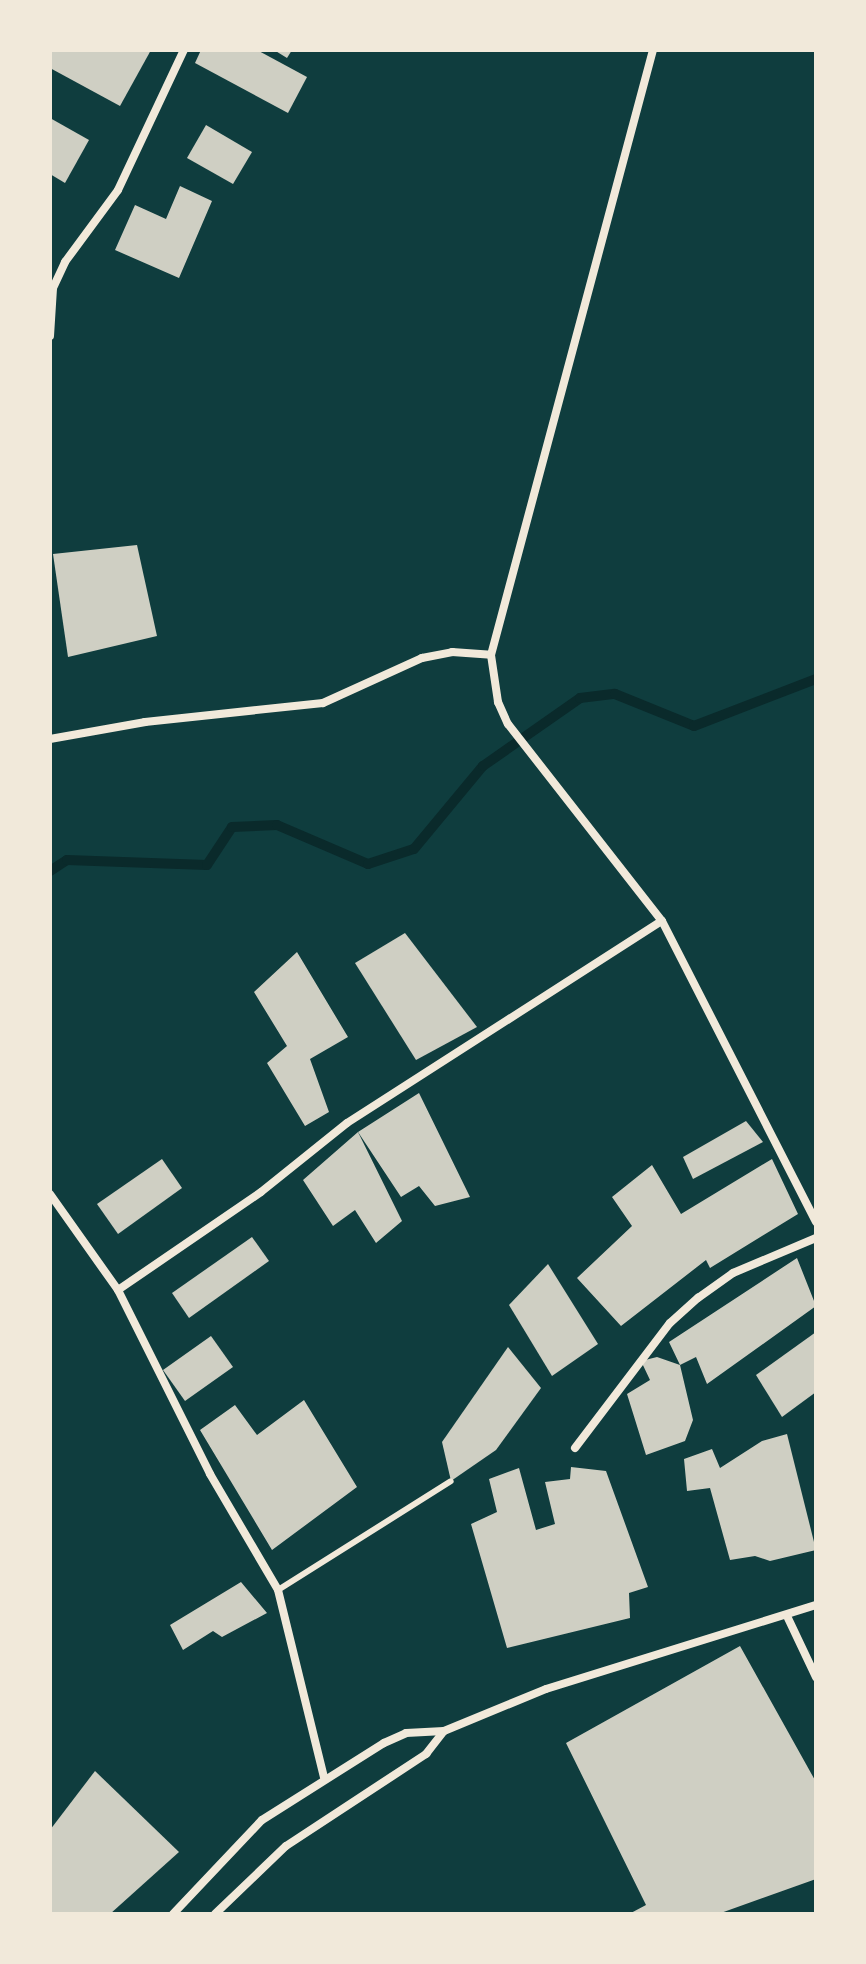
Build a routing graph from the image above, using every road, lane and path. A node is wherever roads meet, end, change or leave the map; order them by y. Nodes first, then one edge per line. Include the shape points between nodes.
1 (184, 50) edge
2 (653, 50) edge
3 (50, 336) edge
4 (491, 655) junction
5 (50, 739) edge
6 (662, 921) junction
7 (50, 1194) edge
8 (816, 1222) edge
9 (816, 1238) edge
10 (118, 1290) junction
11 (575, 1448) dead end
12 (451, 1481) dead end
13 (278, 1590) junction
14 (816, 1605) edge
15 (787, 1616) junction
16 (816, 1677) edge
17 (444, 1731) junction
18 (324, 1777) junction
19 (173, 1914) edge
20 (215, 1914) edge

1 - 3 street via 118,190 65,262 53,288
2 - 4 street
4 - 5 street via 452,652 422,658 323,703 145,722
4 - 6 street via 498,702 508,724
6 - 8 street
6 - 10 street via 347,1123 261,1192
7 - 10 street
9 - 11 street via 733,1273 698,1298 670,1323
10 - 13 street via 210,1474
12 - 13 lane
13 - 18 street
14 - 15 street
15 - 16 street
15 - 17 street via 546,1689
17 - 18 street via 406,1733
17 - 20 street via 426,1754 286,1846
18 - 19 street via 262,1820

